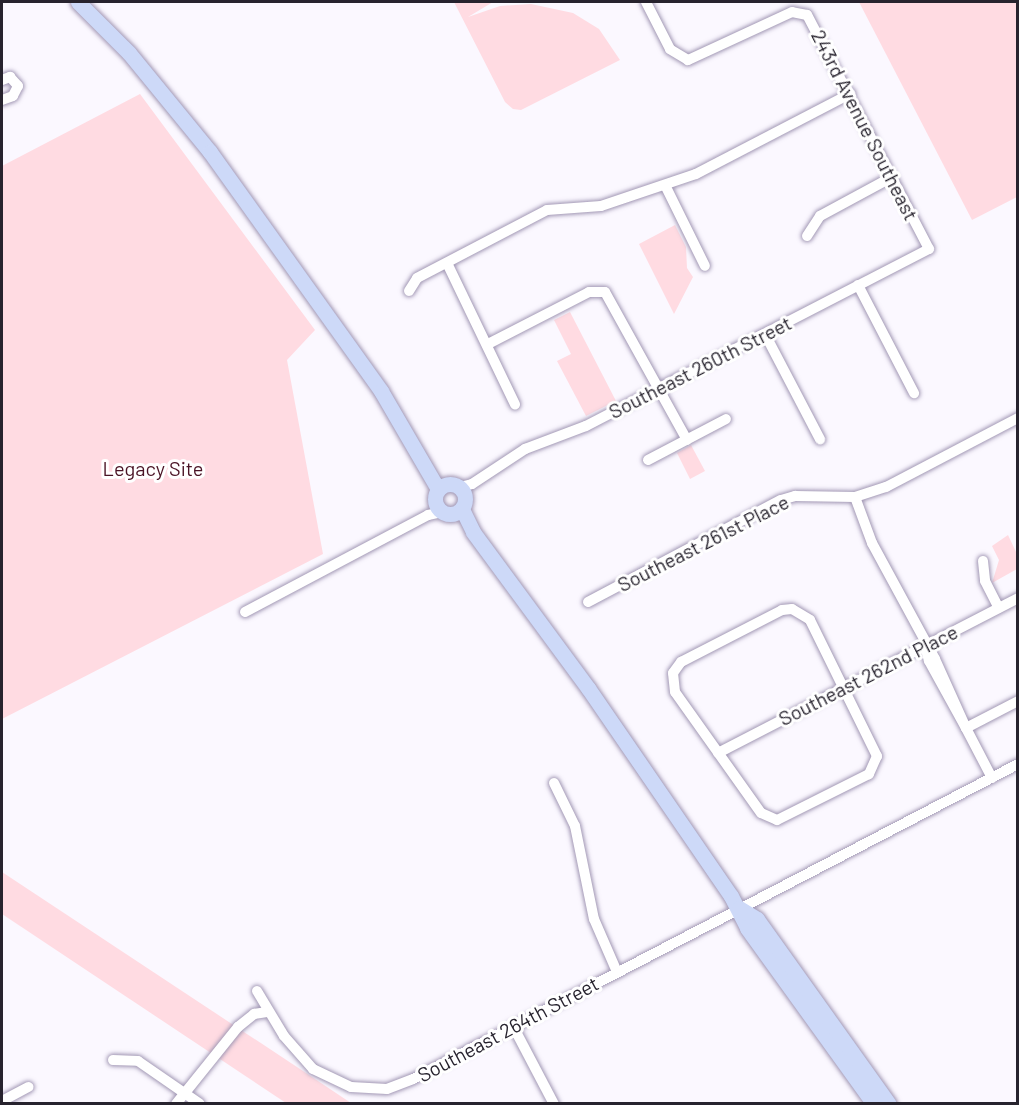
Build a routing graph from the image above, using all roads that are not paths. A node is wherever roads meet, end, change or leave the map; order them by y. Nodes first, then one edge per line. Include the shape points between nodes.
1 (78, 2) edge
2 (646, 2) edge
3 (2, 80) edge
4 (850, 94) junction
5 (3, 97) edge
6 (892, 177) junction
7 (665, 185) junction
8 (807, 236) dead end
9 (928, 249) joint
10 (447, 263) junction
11 (705, 266) dead end
12 (858, 285) junction
13 (409, 291) dead end
14 (765, 334) junction
15 (488, 344) junction
16 (659, 388) junction
17 (914, 393) dead end
18 (515, 404) dead end
19 (1017, 418) edge
20 (726, 419) dead end
21 (820, 439) dead end
22 (687, 440) junction
23 (648, 460) dead end
24 (855, 497) junction
25 (451, 500) junction
26 (983, 561) dead end
27 (1017, 598) edge
28 (588, 602) dead end
29 (999, 608) junction
30 (245, 612) dead end
31 (925, 646) junction
32 (845, 687) junction
33 (1017, 701) edge
34 (966, 728) junction
35 (718, 753) junction
36 (1017, 764) edge
37 (992, 778) junction
38 (554, 783) dead end
39 (739, 908) junction
40 (617, 972) junction
41 (256, 991) dead end
42 (267, 1012) junction
43 (513, 1026) junction
44 (113, 1060) dead end
45 (849, 1069) junction
46 (28, 1087) dead end
47 (187, 1093) junction
48 (2, 1101) edge
49 (176, 1104) edge
50 (200, 1104) edge
51 (554, 1104) edge
52 (874, 1104) edge
53 (882, 1104) edge
54 (890, 1104) edge

1 - 25 main road via 129,53 210,152 323,307
2 - 4 street, 243rd Avenue Southeast via 670,49 679,58 698,58 792,12 800,12 813,22
3 - 5 street via 10,77 18,86 13,96
4 - 6 street, 243rd Avenue Southeast
4 - 7 street via 696,174
6 - 8 street via 820,216
6 - 9 street, 243rd Avenue Southeast
7 - 10 street via 601,206 547,210
7 - 11 street
9 - 12 street, Southeast 260th Street
10 - 13 street via 417,278
10 - 15 street
12 - 14 street, Southeast 260th Street
12 - 17 street
14 - 16 street, Southeast 260th Street
14 - 21 street
15 - 16 street via 589,292 602,291 611,297
15 - 18 street
16 - 22 street
16 - 25 street, Southeast 260th Street via 586,426 525,448
19 - 24 street, Southeast 261st Place via 886,487
20 - 22 street
22 - 23 street
24 - 28 street, Southeast 261st Place via 795,496 781,500
24 - 31 street via 872,543
25 - 30 street, Southeast 260th Street
25 - 39 main road via 588,688
26 - 29 street via 985,581
27 - 29 street, Southeast 262nd Place
29 - 31 street, Southeast 262nd Place
31 - 32 street, Southeast 262nd Place
31 - 34 street via 929,662
32 - 35 street, Southeast 262nd Place
32 - 35 street via 874,746 875,766 869,774 777,820 761,813
32 - 35 street via 810,620 796,610 782,610 681,662 673,673 675,692
33 - 34 street
34 - 37 street
36 - 37 street, Southeast 264th Street
37 - 39 street, Southeast 264th Street
38 - 40 street via 575,826 594,919
39 - 40 street, Southeast 264th Street
39 - 45 main road via 747,928
39 - 54 main road via 757,919
40 - 43 street, Southeast 264th Street
41 - 42 street, Southeast 264th Street
42 - 43 street, Southeast 264th Street via 313,1069 330,1080 368,1089 401,1084
42 - 47 street via 254,1014 238,1027
43 - 51 street
44 - 47 street via 138,1061
45 - 52 main road
45 - 53 main road via 857,1070
46 - 48 street
47 - 49 street
47 - 50 street

